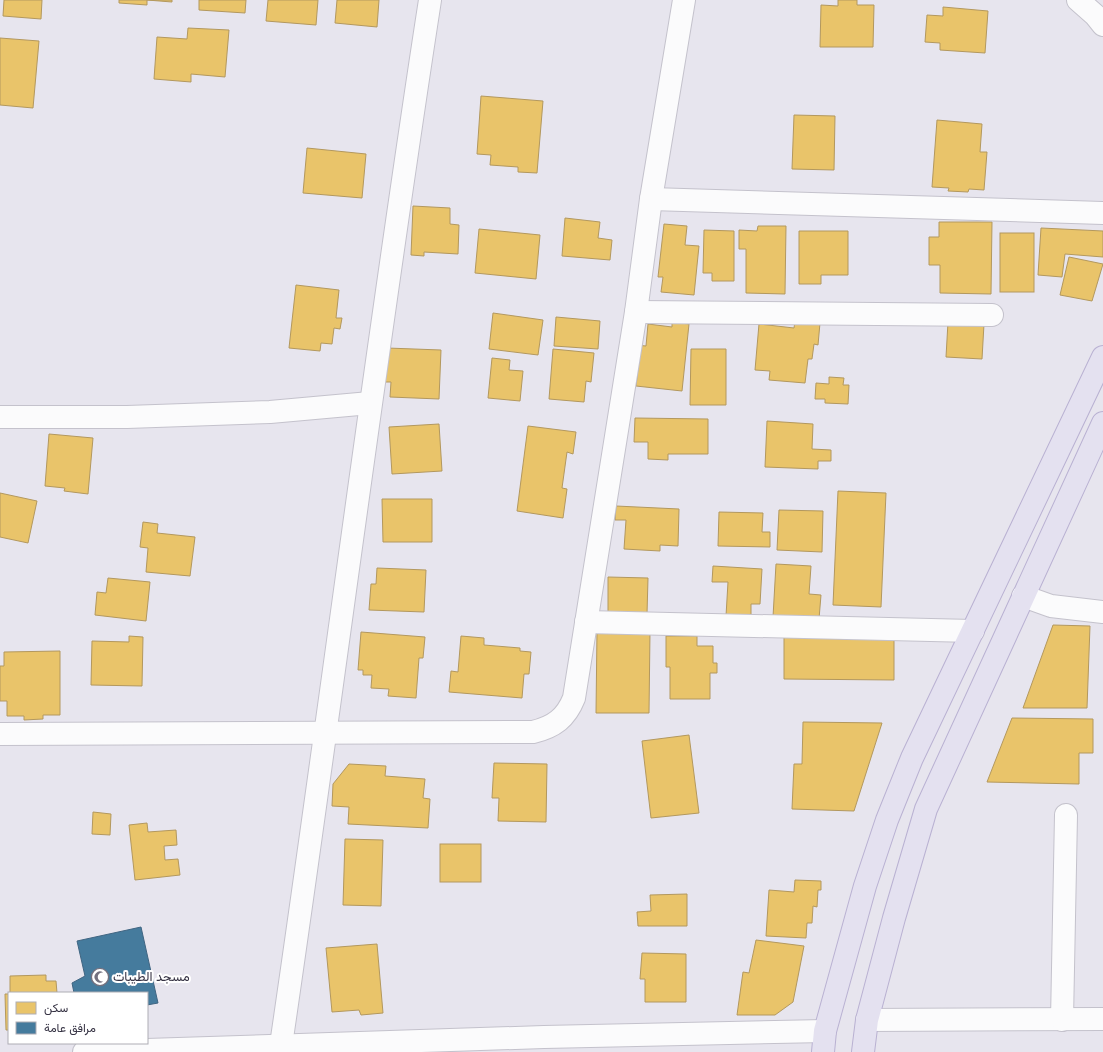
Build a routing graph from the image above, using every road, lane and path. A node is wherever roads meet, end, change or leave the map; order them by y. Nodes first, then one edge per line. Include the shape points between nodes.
1 (430, 0) edge
2 (684, 0) edge
3 (1078, 0) edge
4 (1100, 19) edge
5 (651, 199) junction
6 (1103, 213) edge
7 (636, 312) junction
8 (992, 315) dead end
9 (1103, 357) edge
10 (370, 403) junction
11 (0, 417) edge
12 (1103, 423) edge
13 (1023, 596) junction
14 (1103, 612) edge
15 (586, 622) junction
16 (973, 631) junction
17 (327, 732) junction
18 (0, 734) edge
19 (1066, 815) dead end
20 (1103, 1019) edge
21 (867, 1020) junction
22 (1062, 1020) junction
23 (825, 1031) junction
24 (544, 1044) edge
25 (282, 1045) junction
26 (84, 1052) edge
27 (823, 1052) edge
28 (863, 1052) edge

1 - 10 street
2 - 5 street
3 - 4 street
5 - 6 street
5 - 7 street
7 - 8 street
7 - 15 street
9 - 16 main road
10 - 11 street via 255,412 127,417
10 - 17 street
12 - 13 main road
13 - 14 street via 1051,606
13 - 21 main road via 926,809
15 - 16 street
15 - 17 street via 574,698 565,716 547,729 533,732
16 - 23 main road via 912,758 886,820
17 - 18 street
17 - 25 street
19 - 22 street
20 - 22 street
21 - 22 street
21 - 28 main road
23 - 24 street
23 - 27 main road
24 - 25 street
25 - 26 street

